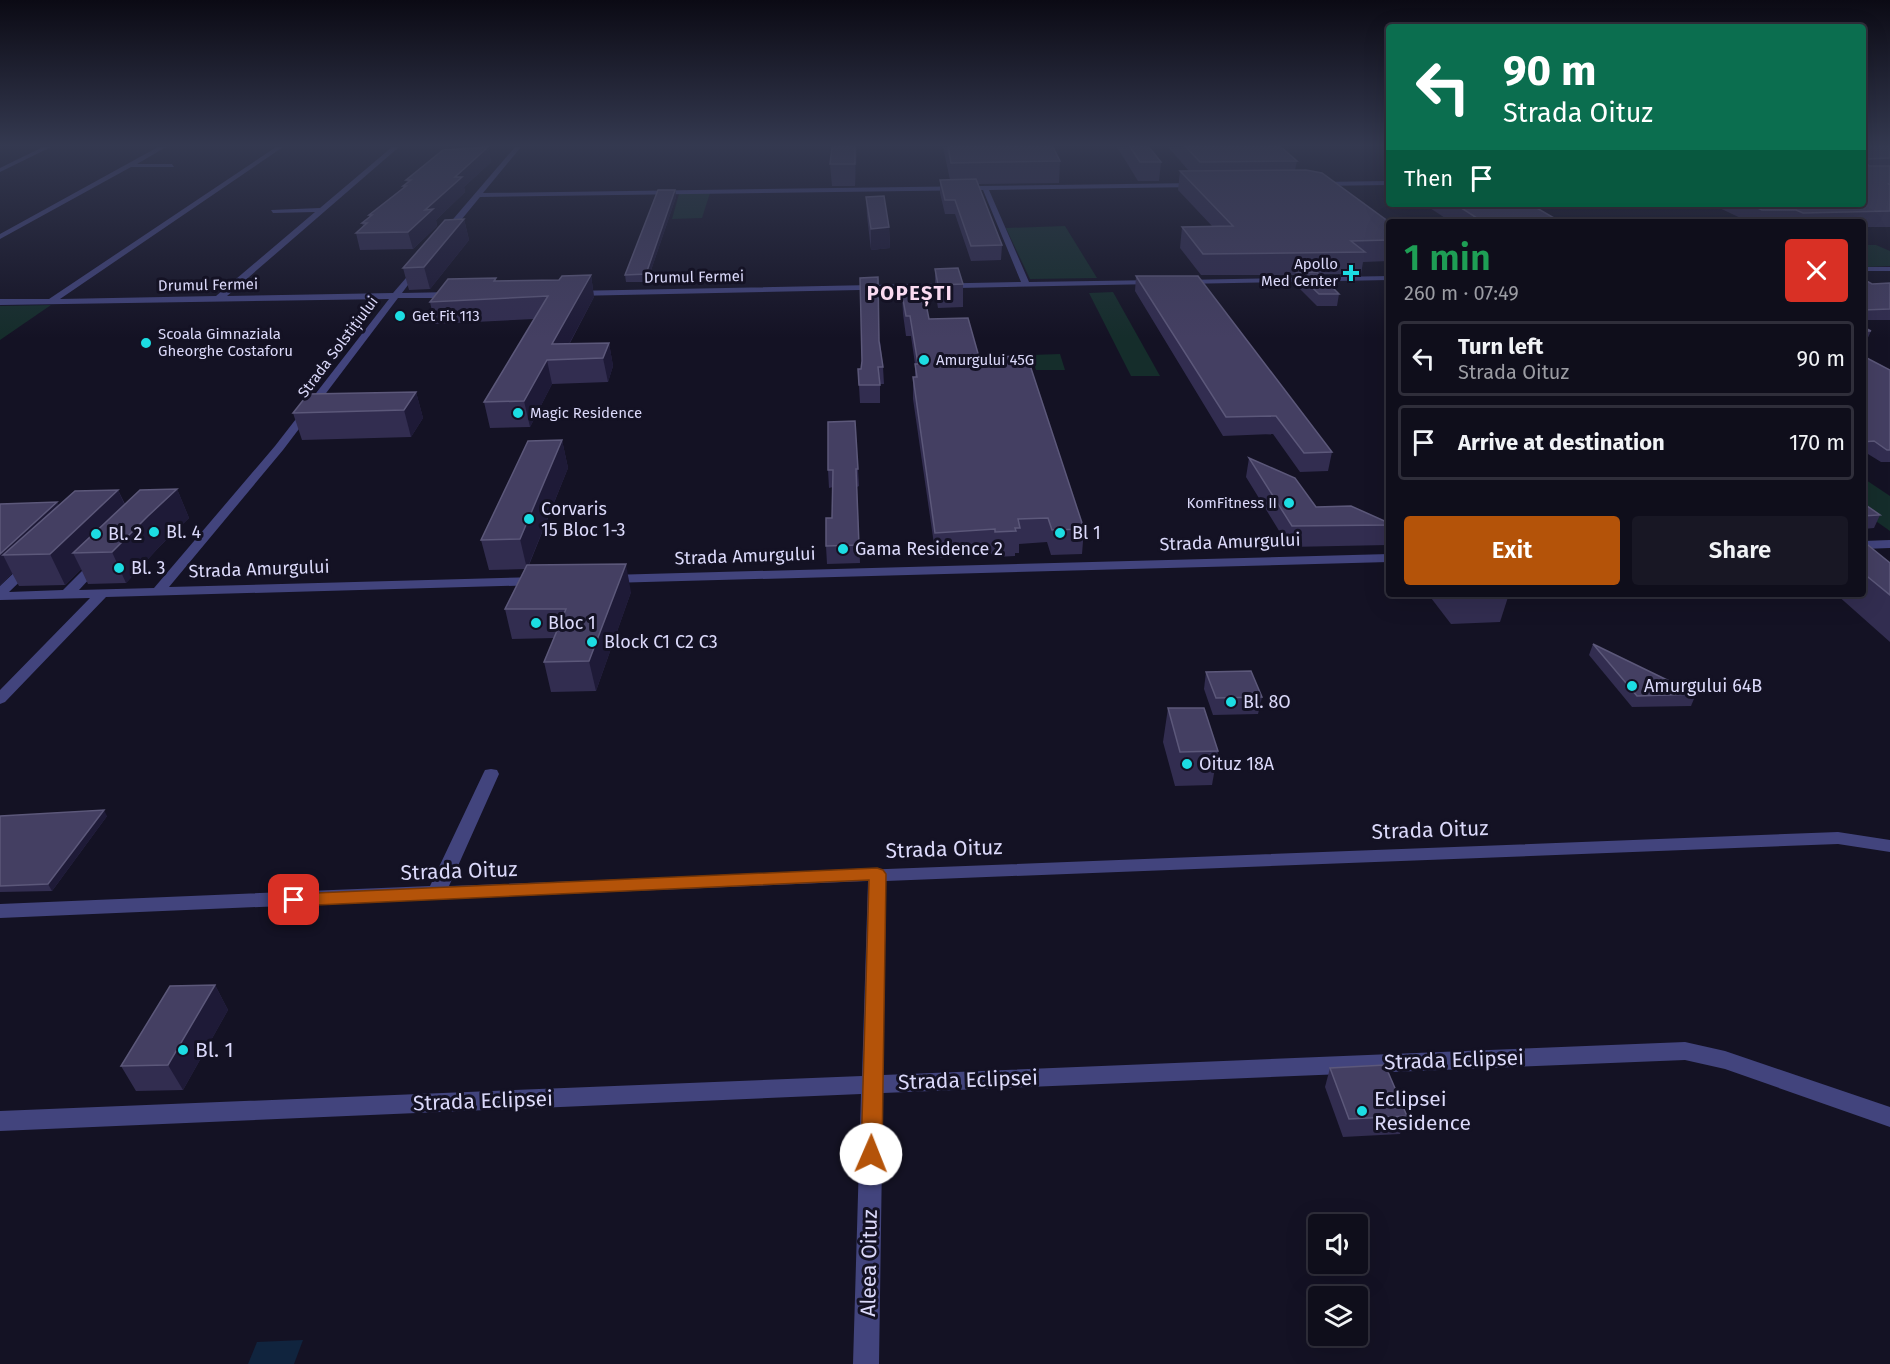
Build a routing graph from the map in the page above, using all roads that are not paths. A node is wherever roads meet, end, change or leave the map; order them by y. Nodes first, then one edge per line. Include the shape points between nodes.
1 (48, 211) edge
2 (185, 211) edge
3 (273, 211) dead end
4 (291, 211) edge
5 (323, 211) edge
6 (465, 211) edge
7 (995, 211) edge
8 (0, 237) edge
9 (438, 243) edge
10 (425, 258) edge
11 (1866, 269) edge
12 (1890, 269) edge
13 (1386, 278) edge
14 (1026, 285) junction
15 (567, 293) edge
16 (462, 295) edge
17 (395, 296) junction
18 (218, 298) junction
19 (50, 301) junction
20 (0, 302) edge
21 (1890, 544) edge
22 (1866, 545) edge
23 (41, 554) edge
24 (107, 554) edge
25 (1386, 558) edge
26 (596, 579) edge
27 (550, 580) edge
28 (158, 592) junction
29 (0, 594) edge
30 (101, 594) junction
31 (66, 595) junction
32 (0, 699) edge
33 (491, 774) dead end
34 (1890, 846) edge
35 (877, 874) junction
36 (435, 894) junction
37 (0, 911) edge
38 (873, 1084) junction
39 (1890, 1118) edge
40 (0, 1121) edge
41 (866, 1364) edge

1 - 8 street
2 - 19 street
3 - 4 street
5 - 18 street
6 - 9 street
7 - 14 street
10 - 17 street, Strada Solstițiului
11 - 12 street
13 - 14 street, Drumul Fermei
14 - 15 street, Drumul Fermei
16 - 17 street, Drumul Fermei
17 - 18 street, Drumul Fermei
17 - 28 street, Strada Solstițiului via 279,448
18 - 19 street, Drumul Fermei
19 - 20 street, Drumul Fermei
21 - 22 street
23 - 29 street
24 - 31 street
25 - 26 street, Strada Amurgului
27 - 28 street, Strada Amurgului
28 - 30 street, Strada Amurgului
29 - 31 street, Strada Amurgului
30 - 31 street, Strada Amurgului
30 - 32 street
33 - 36 street
34 - 35 street, Strada Oituz via 1838,838
35 - 36 street, Strada Oituz
35 - 38 street, Aleea Oituz
36 - 37 street, Strada Oituz
38 - 39 street, Strada Eclipsei via 1677,1051 1725,1060
38 - 40 street, Strada Eclipsei
38 - 41 street, Aleea Oituz

